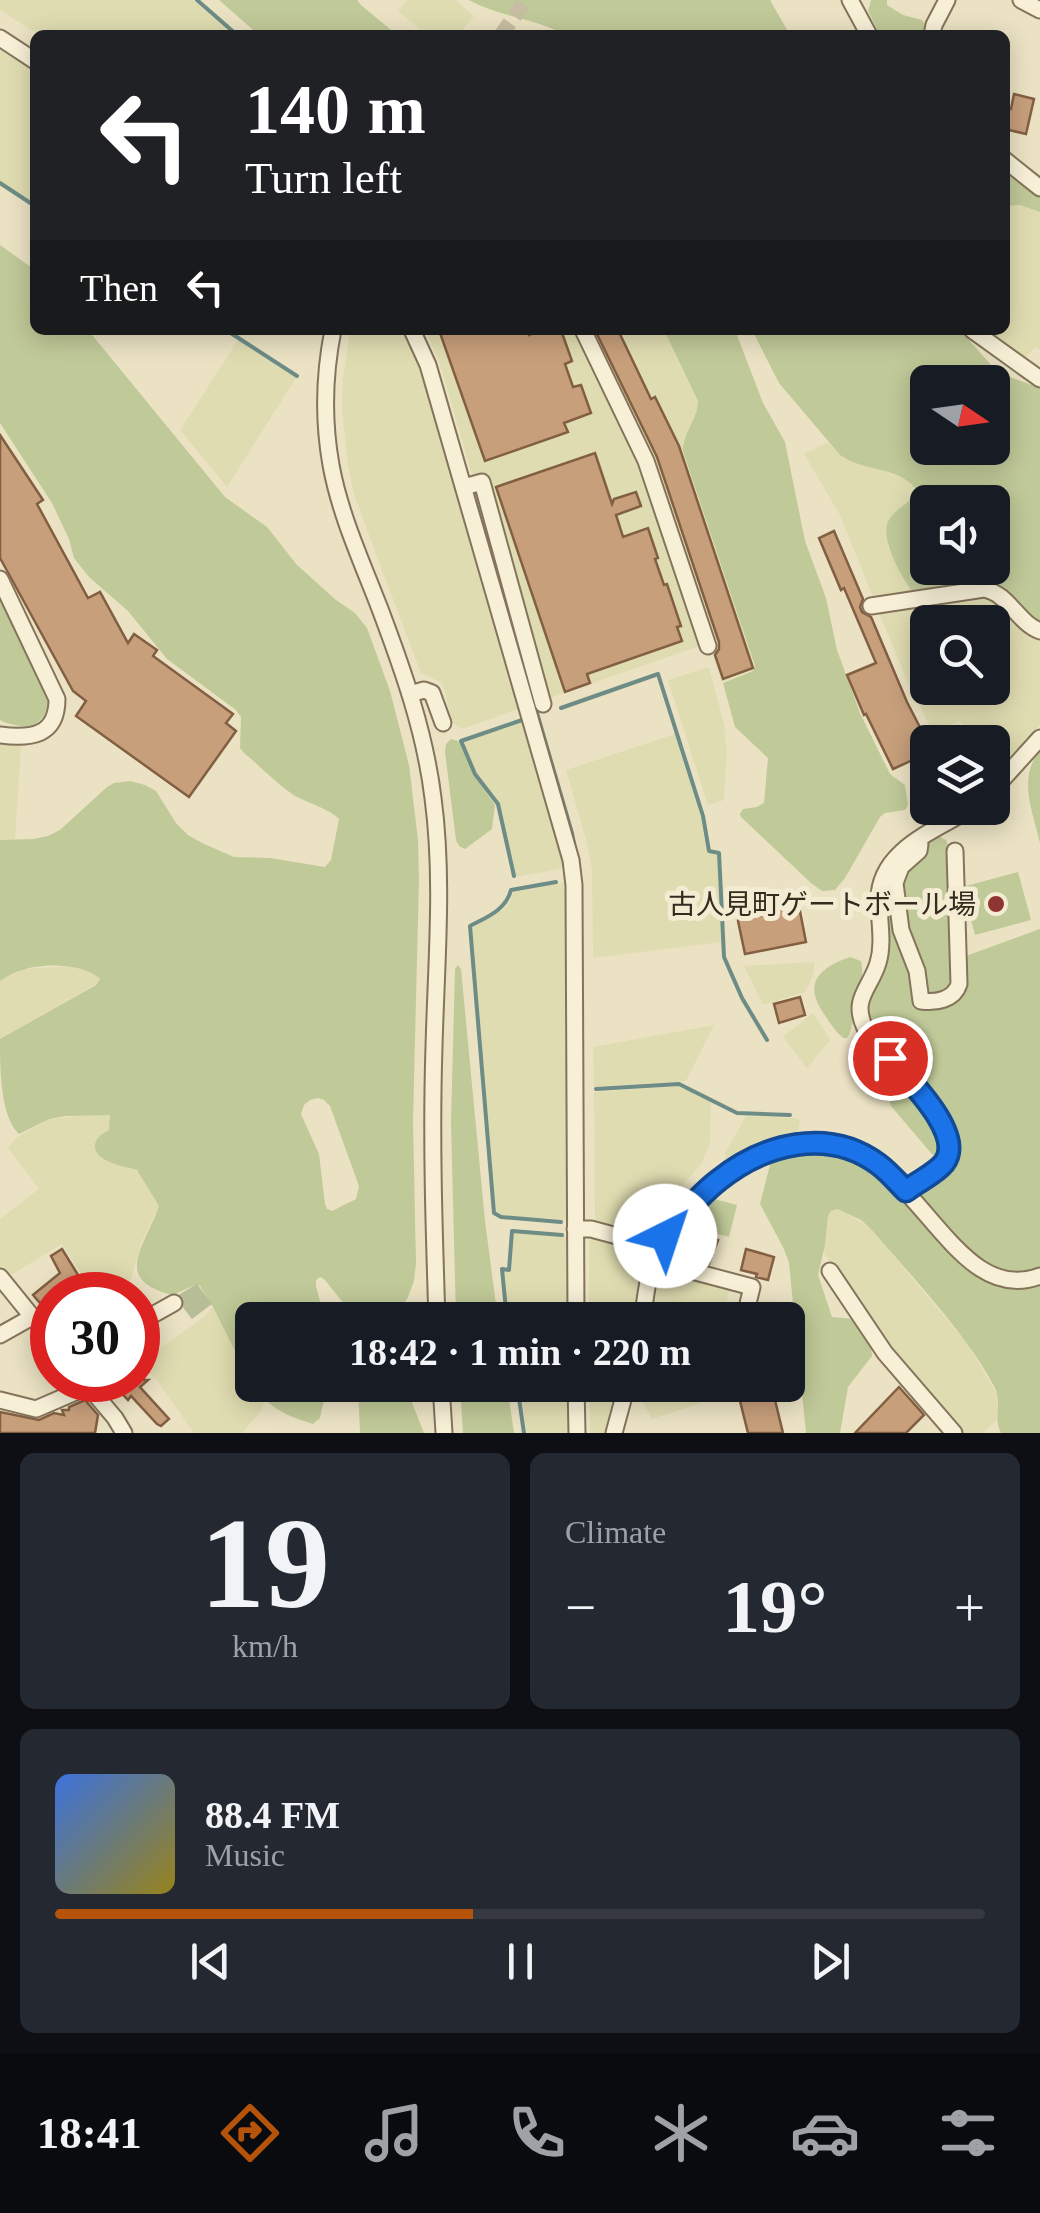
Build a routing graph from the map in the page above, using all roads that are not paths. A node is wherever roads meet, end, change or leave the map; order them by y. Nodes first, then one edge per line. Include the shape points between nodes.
1 (850, 0) edge
2 (947, 0) edge
3 (1021, 0) edge
4 (1040, 10) edge
5 (867, 30) edge
6 (933, 30) edge
7 (0, 38) edge
8 (30, 57) edge
9 (1010, 164) edge
10 (1040, 188) edge
11 (332, 335) edge
12 (414, 335) edge
13 (585, 335) edge
14 (979, 335) edge
15 (1040, 379) edge
16 (470, 485) junction
17 (0, 579) edge
18 (871, 606) dead end
19 (1040, 631) edge
20 (708, 646) dead end
21 (410, 694) junction
22 (543, 704) dead end
23 (443, 723) dead end
24 (0, 735) edge
25 (1040, 738) edge
26 (1010, 771) edge
27 (943, 825) edge
28 (918, 840) junction
29 (955, 851) dead end
30 (906, 1191) junction
31 (575, 1229) junction
32 (656, 1254) junction
33 (830, 1271) dead end
34 (1040, 1276) edge
35 (0, 1277) edge
36 (437, 1302) edge
37 (576, 1302) edge
38 (646, 1302) edge
39 (748, 1302) edge
40 (174, 1303) dead end
41 (160, 1311) edge
42 (30, 1314) edge
43 (30, 1318) edge
44 (0, 1334) edge
45 (0, 1400) edge
46 (50, 1402) edge
47 (101, 1402) edge
48 (442, 1402) edge
49 (576, 1402) edge
50 (622, 1402) edge
51 (124, 1433) edge
52 (444, 1433) edge
53 (577, 1433) edge
54 (614, 1433) edge
55 (954, 1433) edge

1 - 5 street
2 - 6 street
3 - 4 street
7 - 8 street
9 - 10 street
11 - 21 street via 325,408 331,469
12 - 16 street
13 - 20 street via 646,461
14 - 15 street
16 - 22 street via 482,482
16 - 31 street via 573,873
17 - 24 street via 57,698 54,719 38,734
18 - 19 street via 984,590 1000,595
21 - 23 street via 432,693
21 - 36 street via 428,761 437,839 432,1122
25 - 26 street
27 - 28 street
28 - 29 street via 921,848 895,883 920,1001 950,997 959,984
28 - 30 street via 883,874 881,951 859,1008 865,1028 925,1100 950,1142 945,1161
30 - 32 street via 860,1153 803,1142 758,1156 717,1181
30 - 34 street via 977,1269 1014,1281
31 - 32 street
31 - 37 street
32 - 38 street
32 - 39 street via 752,1287
33 - 55 street via 885,1354
35 - 42 street
40 - 41 street
43 - 44 street
45 - 46 street via 36,1409
47 - 51 street
48 - 52 street
49 - 53 street
50 - 54 street

